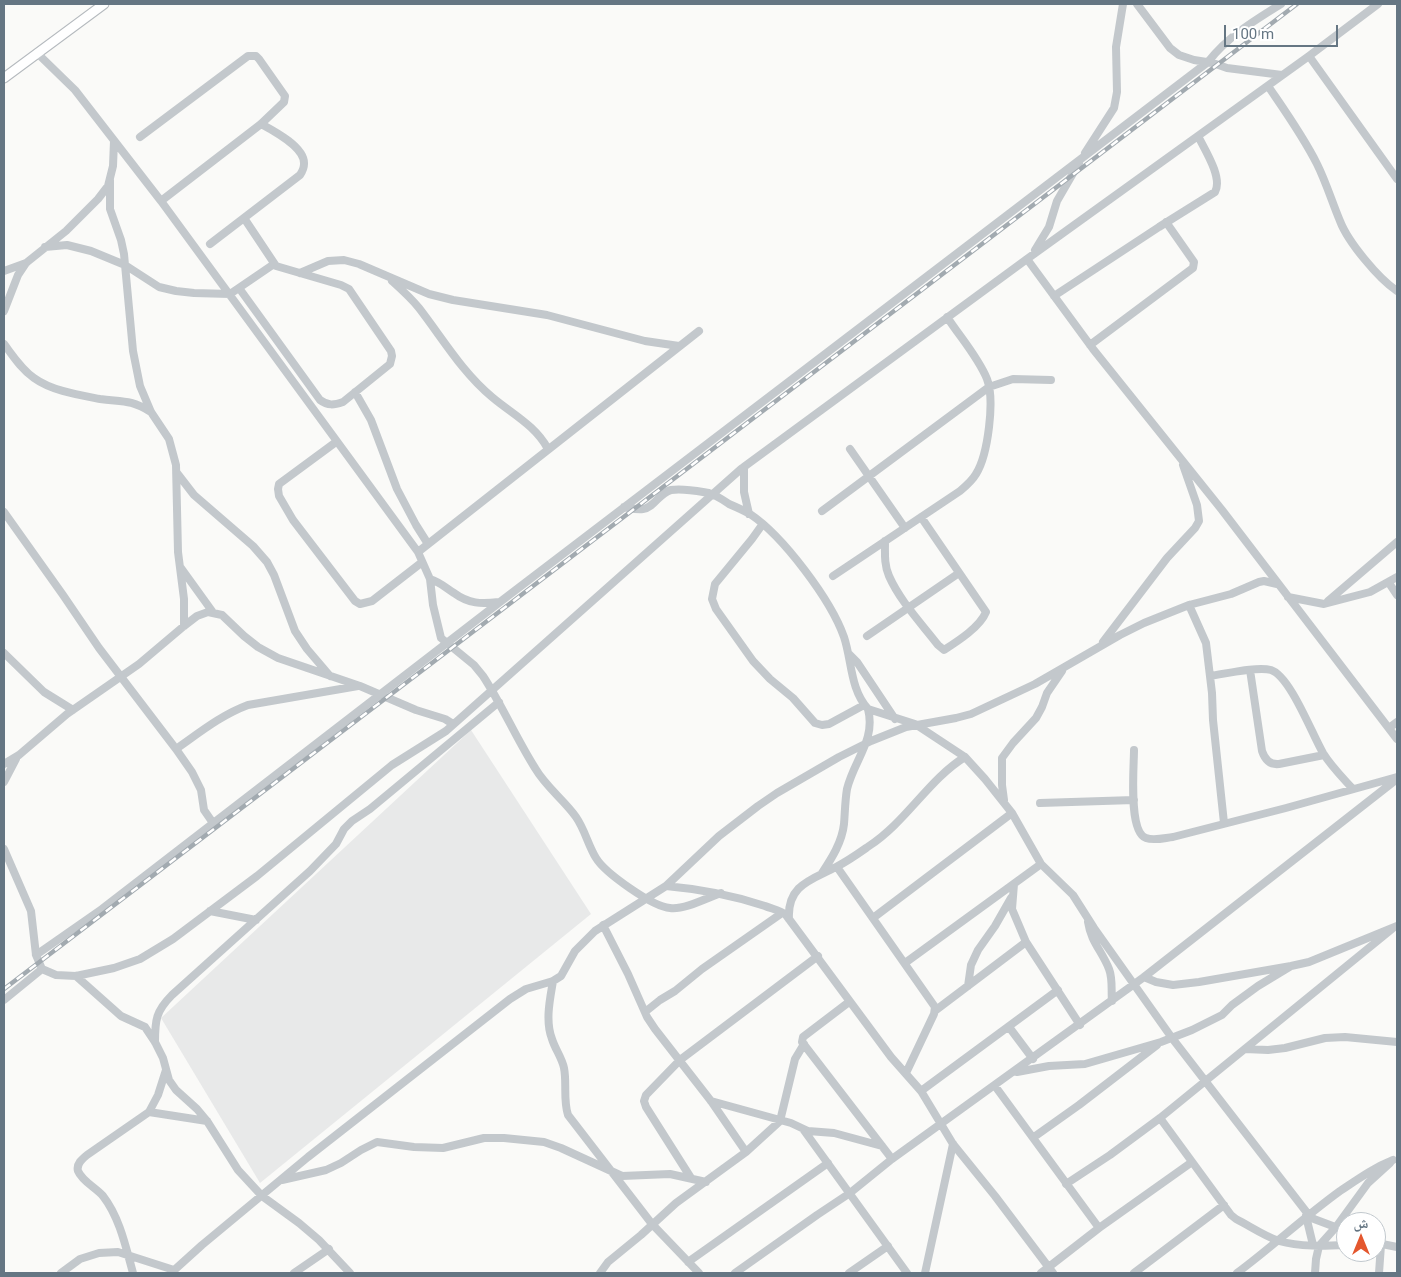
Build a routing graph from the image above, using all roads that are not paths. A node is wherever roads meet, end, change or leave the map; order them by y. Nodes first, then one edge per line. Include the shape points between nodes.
1 (104, 4) edge
2 (1123, 4) edge
3 (1137, 4) edge
4 (1281, 4) edge
5 (1378, 4) edge
6 (37, 53) junction
7 (1309, 56) junction
8 (1208, 62) junction
9 (1282, 76) junction
10 (4, 78) edge
11 (1268, 86) junction
12 (261, 124) junction
13 (1198, 136) junction
14 (140, 137) dead end
15 (114, 141) junction
16 (1081, 159) junction
17 (1397, 179) edge
18 (110, 180) junction
19 (161, 201) junction
20 (244, 218) junction
21 (1166, 222) junction
22 (210, 244) dead end
23 (45, 248) junction
24 (1029, 257) junction
25 (26, 263) junction
26 (274, 264) junction
27 (125, 265) junction
28 (4, 271) edge
29 (300, 273) junction
30 (387, 276) junction
31 (239, 288) junction
32 (1397, 291) edge
33 (230, 294) junction
34 (1054, 296) junction
35 (4, 311) edge
36 (948, 317) junction
37 (699, 331) dead end
38 (4, 344) edge
39 (1090, 344) junction
40 (679, 346) junction
41 (1051, 380) dead end
42 (989, 387) junction
43 (355, 392) junction
44 (151, 412) junction
45 (336, 442) junction
46 (548, 449) junction
47 (850, 449) dead end
48 (1180, 458) junction
49 (744, 467) junction
50 (177, 474) junction
51 (870, 476) junction
52 (711, 494) junction
53 (624, 507) junction
54 (822, 511) dead end
55 (4, 512) edge
56 (749, 514) junction
57 (921, 517) junction
58 (762, 525) junction
59 (905, 528) junction
60 (885, 541) junction
61 (1397, 542) edge
62 (428, 544) junction
63 (418, 552) junction
64 (422, 563) junction
65 (181, 568) junction
66 (959, 573) junction
67 (833, 576) dead end
68 (1397, 578) edge
69 (430, 579) junction
70 (1389, 583) junction
71 (1277, 584) junction
72 (1397, 595) edge
73 (1288, 597) junction
74 (500, 602) junction
75 (1324, 604) junction
76 (1190, 605) junction
77 (909, 607) junction
78 (212, 611) junction
79 (184, 626) junction
80 (867, 636) dead end
81 (446, 644) junction
82 (1100, 647) junction
83 (4, 653) edge
84 (849, 654) junction
85 (1064, 667) junction
86 (1250, 670) junction
87 (122, 676) junction
88 (330, 676) junction
89 (1210, 676) junction
90 (360, 686) junction
91 (492, 690) junction
92 (380, 694) junction
93 (499, 702) junction
94 (866, 707) junction
95 (73, 710) junction
96 (895, 719) junction
97 (1397, 722) edge
98 (453, 724) junction
99 (915, 724) junction
100 (1389, 728) junction
101 (1397, 739) edge
102 (866, 743) junction
103 (176, 749) junction
104 (1134, 750) dead end
105 (19, 755) junction
106 (1324, 755) junction
107 (965, 758) junction
108 (4, 764) edge
109 (1397, 778) edge
110 (4, 782) edge
111 (1352, 788) junction
112 (1134, 800) junction
113 (1040, 803) dead end
114 (1006, 806) junction
115 (1012, 813) junction
116 (213, 823) junction
117 (1224, 823) junction
118 (4, 849) edge
119 (1041, 864) junction
120 (837, 866) junction
121 (822, 873) junction
122 (1014, 884) junction
123 (666, 886) junction
124 (721, 893) junction
125 (1012, 896) junction
126 (648, 898) junction
127 (210, 911) junction
128 (782, 913) junction
129 (873, 918) junction
130 (1087, 918) junction
131 (789, 919) junction
132 (256, 920) junction
133 (603, 926) junction
134 (1395, 927) edge
135 (1026, 942) junction
136 (36, 955) junction
137 (818, 956) junction
138 (905, 963) junction
139 (1291, 966) junction
140 (42, 969) junction
141 (76, 976) junction
142 (1144, 977) junction
143 (553, 981) junction
144 (1134, 984) junction
145 (968, 986) junction
146 (1058, 990) junction
147 (4, 1000) edge
148 (1112, 1001) junction
149 (849, 1002) junction
150 (936, 1010) junction
151 (645, 1012) junction
152 (1080, 1024) junction
153 (1009, 1027) junction
154 (1172, 1038) junction
155 (155, 1042) junction
156 (1160, 1042) junction
157 (1397, 1042) edge
158 (804, 1044) junction
159 (1245, 1049) junction
160 (1033, 1059) junction
161 (680, 1060) junction
162 (166, 1070) junction
163 (1012, 1073) junction
164 (906, 1074) junction
165 (1206, 1081) junction
166 (995, 1086) junction
167 (921, 1091) junction
168 (711, 1101) junction
169 (150, 1112) junction
170 (1160, 1118) junction
171 (780, 1120) junction
172 (207, 1121) junction
173 (941, 1124) junction
174 (803, 1129) junction
175 (1034, 1137) junction
176 (953, 1144) junction
177 (883, 1147) junction
178 (746, 1152) junction
179 (1395, 1158) edge
180 (892, 1159) junction
181 (1192, 1162) junction
182 (828, 1163) junction
183 (614, 1174) junction
184 (691, 1178) junction
185 (280, 1180) junction
186 (706, 1182) junction
187 (1066, 1184) junction
188 (850, 1193) junction
189 (262, 1196) junction
190 (1224, 1205) junction
191 (1347, 1212) edge
192 (1307, 1216) junction
193 (652, 1224) junction
194 (1336, 1227) joint
195 (1099, 1228) junction
196 (1278, 1240) junction
197 (1336, 1245) edge
198 (888, 1246) junction
199 (1316, 1246) junction
200 (329, 1249) junction
201 (128, 1254) junction
202 (688, 1262) junction
203 (1051, 1270) edge
204 (173, 1272) edge
205 (61, 1273) edge
206 (134, 1273) edge
207 (294, 1273) edge
208 (350, 1273) edge
209 (600, 1273) edge
210 (699, 1273) edge
211 (734, 1273) edge
212 (849, 1273) edge
213 (907, 1273) edge
214 (925, 1273) edge
215 (1040, 1273) edge
216 (1134, 1273) edge
217 (1237, 1273) edge
218 (1315, 1273) edge

1 - 6 main road
2 - 16 street via 1116,47 1114,108
3 - 8 street via 1170,48 1179,55
4 - 8 street via 1232,37
5 - 7 street
6 - 10 main road
6 - 15 street via 75,90
7 - 9 street
7 - 17 street
8 - 9 street
8 - 16 street
9 - 11 street
11 - 13 street
11 - 32 street via 1318,165 1347,234 1381,278
12 - 14 street via 284,102 285,96 259,59 252,55
12 - 19 street
12 - 20 street via 291,144 300,153 304,164 300,175
13 - 21 street via 1218,179 1218,187 1211,196
13 - 24 street
15 - 18 street
15 - 19 street
16 - 24 street via 1057,201 1049,227
16 - 53 street
18 - 23 street via 98,199
18 - 27 street via 110,209 121,240
19 - 33 street
20 - 22 street
20 - 26 street
21 - 34 street
21 - 39 street via 1194,262 1193,268
23 - 25 street
23 - 27 street via 78,247
24 - 34 street
24 - 36 street
25 - 28 street
25 - 35 street
26 - 29 street
26 - 31 street
27 - 33 street via 159,287
27 - 44 street via 133,351 140,386
29 - 30 street via 328,261 344,260
29 - 43 street via 349,289 391,351 390,364
30 - 40 street via 429,294 453,300 547,315 645,341
30 - 46 street via 410,297 470,377 534,430
31 - 33 street
31 - 43 street via 320,400 335,405
33 - 45 street
34 - 39 street
36 - 42 street via 984,372
36 - 49 street
37 - 40 street
38 - 44 street via 20,365 35,379 49,386 137,404
39 - 48 street
40 - 46 street
41 - 42 street via 1013,379
42 - 51 street
42 - 57 street via 987,441 976,474 968,484
43 - 62 street via 371,420 397,489
44 - 50 street via 169,439
45 - 63 street
45 - 64 street via 279,484 279,496 293,520 360,604 372,601
46 - 62 street
47 - 51 street
48 - 71 street
48 - 82 street via 1199,520
49 - 52 street
49 - 56 street via 744,492
50 - 65 street
50 - 88 street via 194,495 267,562 295,631
51 - 54 street
51 - 59 street
52 - 53 street via 670,490 650,506
52 - 56 street
52 - 91 street
53 - 74 street
55 - 87 street
56 - 58 street
57 - 59 street
57 - 66 street
58 - 84 street via 809,576 832,611
58 - 94 street via 715,584 713,604 757,665 815,723 829,724
59 - 60 street
60 - 67 street
60 - 77 street via 888,575
61 - 75 street
62 - 63 street
63 - 64 street
64 - 69 street
65 - 78 street
65 - 79 street
66 - 77 street
66 - 77 street via 986,612 984,618 960,640 944,650
68 - 70 street
69 - 74 street via 473,603
69 - 81 street via 439,635
70 - 72 street
70 - 75 street via 1360,596
71 - 73 street
71 - 76 street via 1259,582 1231,594
73 - 75 street
73 - 100 street
74 - 81 street
76 - 82 street via 1144,623
76 - 89 street via 1206,644
77 - 80 street
78 - 79 street
78 - 88 street via 222,615 244,636 272,654
79 - 87 street
81 - 91 street via 474,665
81 - 92 street
82 - 85 street
83 - 95 street via 44,692
84 - 94 street via 857,692
84 - 96 street
85 - 99 street via 971,714
85 - 114 street via 1036,718 1002,758 1002,790
86 - 89 street
86 - 106 street via 1270,670 1283,679
86 - 106 street via 1262,751 1267,761 1279,764
87 - 95 street
87 - 103 street
88 - 90 street
89 - 117 street
90 - 92 street
90 - 103 street via 236,710
91 - 93 street
91 - 98 street
92 - 98 street via 416,710 445,718
92 - 116 street
93 - 126 street via 536,770 576,816 599,863 617,880
93 - 132 street via 352,821 329,852
94 - 96 street
94 - 102 street via 870,723
95 - 105 street
96 - 99 street
97 - 100 street
98 - 127 street via 440,736 392,766
99 - 102 street
99 - 107 street
100 - 101 street
102 - 121 street via 847,789 838,846
102 - 123 street via 758,806 719,836
103 - 116 street via 192,772 201,790 204,810
104 - 112 street
105 - 108 street
105 - 110 street
106 - 111 street
107 - 114 street
107 - 120 street via 955,763 893,828
109 - 111 street
109 - 142 street
111 - 117 street
112 - 113 street
112 - 117 street via 1137,829 1146,838 1173,837
114 - 115 street
115 - 119 street
115 - 129 street
116 - 136 street via 102,909
118 - 136 street via 32,911
119 - 122 street
119 - 130 street via 1065,886
120 - 121 street
120 - 129 street
121 - 131 street via 794,893 788,906
122 - 125 street
122 - 138 street
123 - 124 street
123 - 126 street
124 - 126 street via 671,908
124 - 128 street
125 - 135 street via 1012,909
125 - 145 street via 978,950 971,965
126 - 133 street
127 - 132 street
127 - 141 street via 140,959
128 - 131 street
128 - 151 street
129 - 138 street
130 - 144 street
130 - 148 street via 1091,937 1109,970
131 - 137 street
132 - 155 street via 162,1005 155,1019
133 - 143 street via 583,942 561,976
133 - 151 street
134 - 139 street via 1309,962
134 - 159 street
135 - 145 street
135 - 146 street
136 - 140 street
137 - 149 street
137 - 161 street
138 - 150 street
139 - 142 street via 1172,985
139 - 154 street via 1222,1015
140 - 141 street via 56,975
140 - 147 street
141 - 155 street via 121,1016 145,1027
142 - 144 street
143 - 183 street via 549,1019 551,1037 564,1066 566,1109
143 - 185 street via 532,986 510,999
144 - 148 street
144 - 154 street
145 - 150 street
146 - 152 street
146 - 153 street
148 - 152 street
149 - 158 street via 803,1037
149 - 164 street
150 - 164 street
151 - 161 street
152 - 160 street
153 - 160 street
153 - 167 street
154 - 156 street
154 - 165 street
155 - 162 street
156 - 163 street via 1084,1064
156 - 175 street
157 - 159 street via 1345,1037 1325,1038 1285,1048
158 - 171 street via 794,1059
158 - 177 street
159 - 165 street
160 - 163 street
161 - 168 street
161 - 184 street via 653,1086 644,1101
162 - 169 street
162 - 172 street via 176,1090
163 - 166 street
164 - 167 street
165 - 170 street
165 - 192 street
166 - 173 street
166 - 175 street
167 - 173 street
168 - 171 street
168 - 178 street
169 - 172 street
169 - 201 street via 87,1155 77,1169 103,1196 120,1229
170 - 181 street
170 - 187 street
171 - 174 street
171 - 178 street
172 - 189 street via 238,1170
173 - 176 street
173 - 180 street
174 - 177 street via 855,1137
174 - 182 street
175 - 187 street
176 - 203 street
176 - 214 street
177 - 180 street
178 - 186 street
179 - 191 street via 1368,1183
179 - 192 street via 1367,1172
180 - 188 street
181 - 190 street
181 - 195 street
182 - 188 street
182 - 202 street
183 - 184 street
183 - 185 street via 544,1142 484,1138 443,1148 376,1142 326,1170
183 - 193 street
184 - 186 street
185 - 189 street
186 - 193 street
187 - 195 street
188 - 198 street
188 - 211 street
189 - 200 street
189 - 204 street
190 - 196 street via 1231,1216
190 - 216 street
192 - 194 street
192 - 196 street
192 - 199 street
193 - 202 street
193 - 209 street via 608,1262
194 - 199 street
195 - 203 street
196 - 199 street
196 - 217 street
197 - 199 street
198 - 212 street
198 - 213 street
199 - 218 street
200 - 207 street
200 - 208 street
201 - 204 street
201 - 205 street via 99,1253 80,1259
201 - 206 street
202 - 210 street
203 - 215 street

